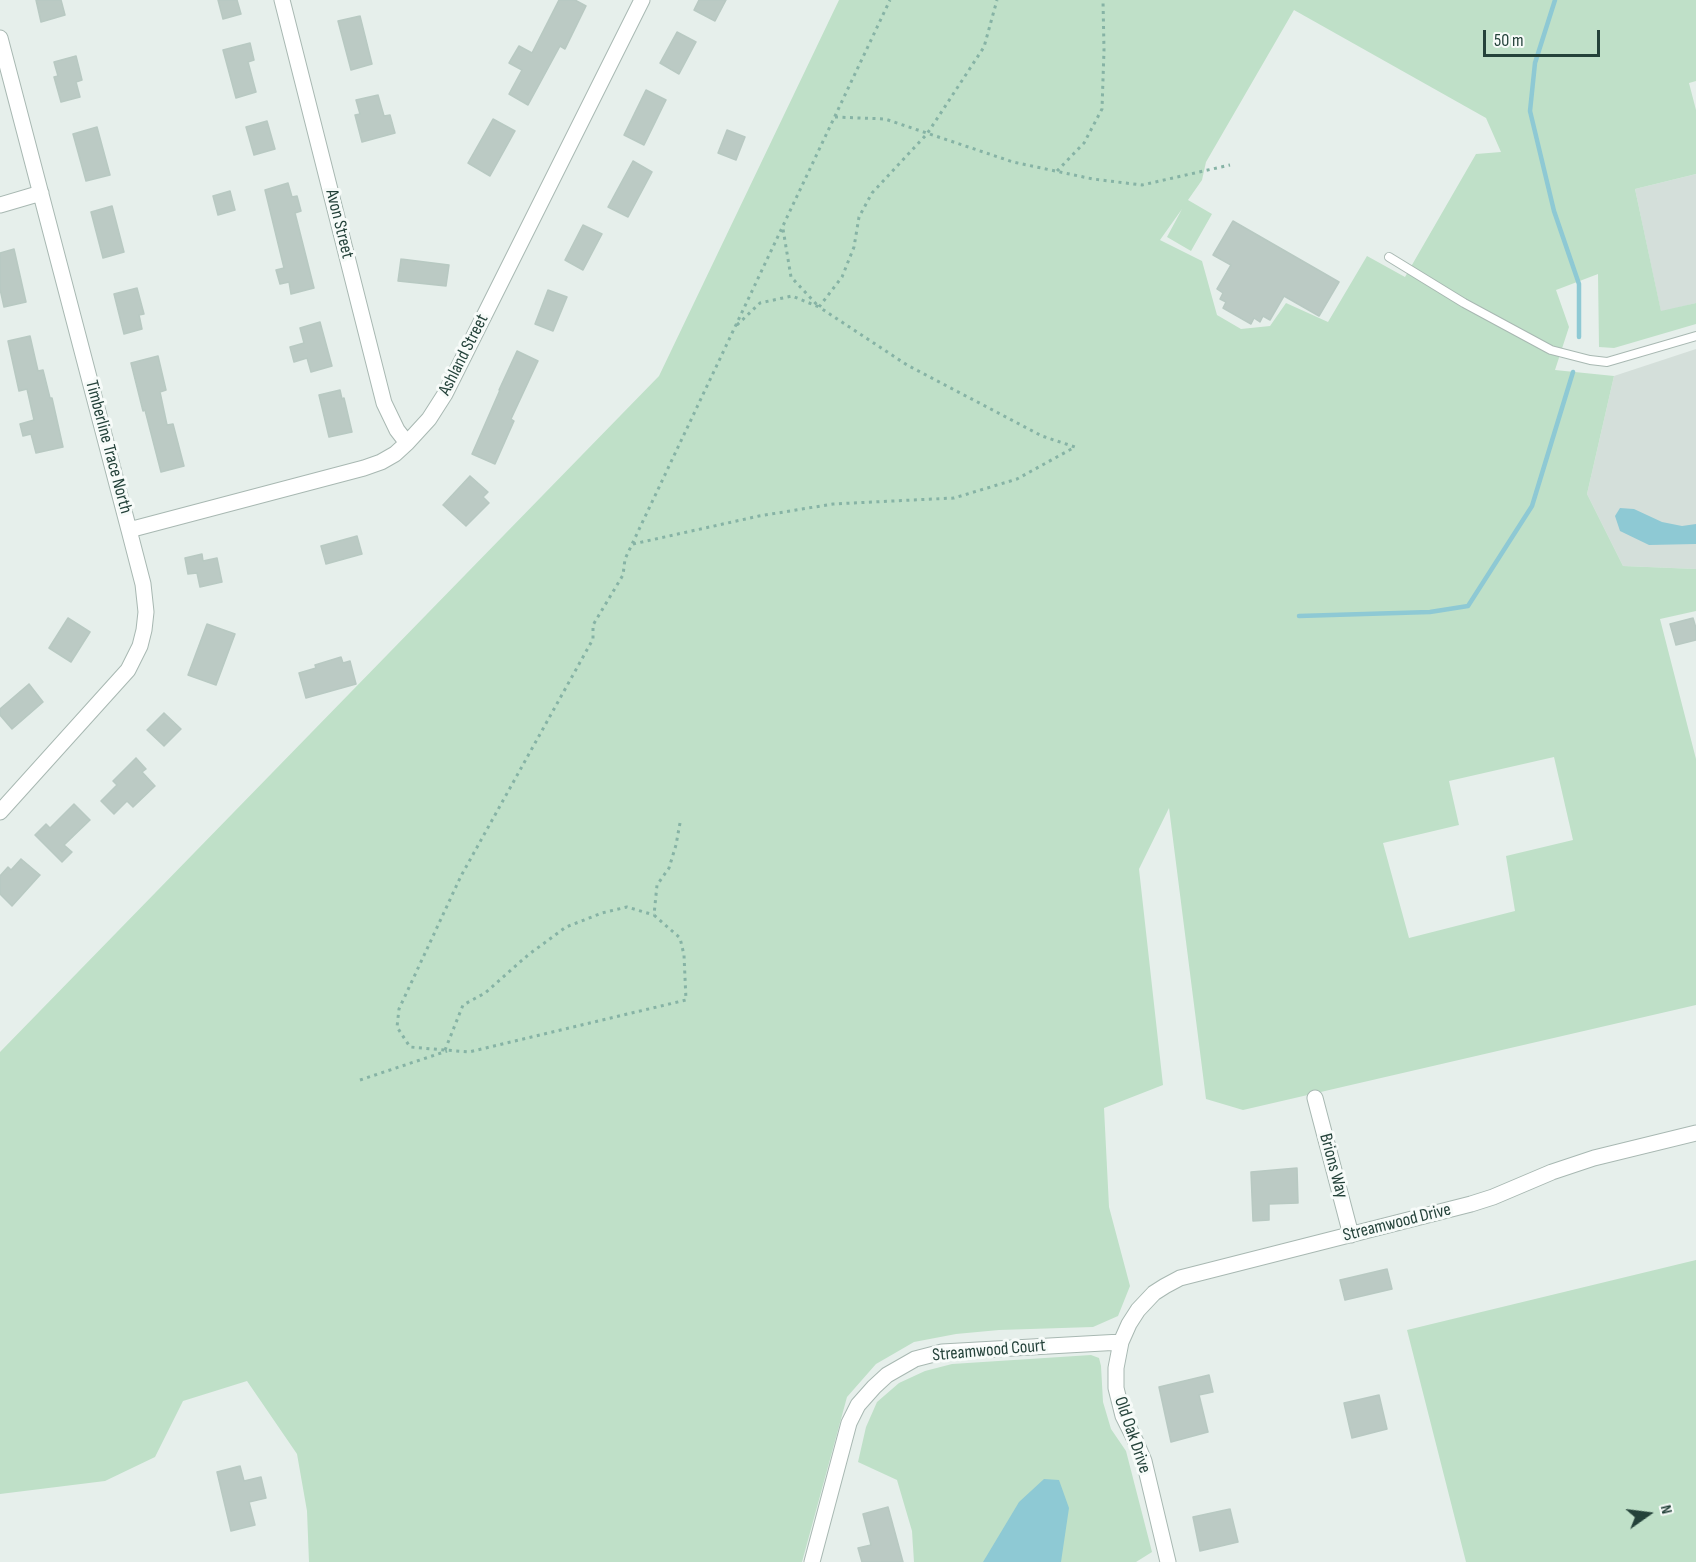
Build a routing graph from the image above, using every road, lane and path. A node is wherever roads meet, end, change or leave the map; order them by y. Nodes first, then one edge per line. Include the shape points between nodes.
1 (282, 0) edge
2 (642, 0) edge
3 (891, 0) edge
4 (997, 0) edge
5 (1103, 0) edge
6 (0, 38) edge
7 (835, 117) junction
8 (927, 134) junction
9 (1230, 165) dead end
10 (1057, 171) junction
11 (41, 193) junction
12 (0, 205) edge
13 (783, 228) junction
14 (1389, 257) dead end
15 (819, 307) junction
16 (736, 327) junction
17 (1696, 336) edge
18 (407, 443) junction
19 (129, 530) junction
20 (633, 544) junction
21 (0, 812) edge
22 (680, 823) dead end
23 (654, 915) junction
24 (447, 1050) junction
25 (360, 1080) dead end
26 (1315, 1098) dead end
27 (1696, 1133) edge
28 (1351, 1235) junction
29 (1121, 1342) junction
30 (812, 1562) edge
31 (1168, 1562) edge

1 - 18 street, Avon Street via 384,403
2 - 18 street, Ashland Street via 445,394
3 - 7 path
4 - 8 path via 984,47
5 - 10 path via 1102,110 1084,142
6 - 11 street, Timberline Trace North
7 - 8 path via 885,120
7 - 13 path
8 - 10 path via 1013,162
8 - 15 path via 872,193 859,217 854,247 842,277
9 - 10 path via 1142,185
11 - 12 street
11 - 19 street, Timberline Trace North
13 - 15 path via 791,277
13 - 16 path
14 - 17 lane via 1551,350 1607,362
15 - 16 path via 792,296 760,303
15 - 20 path via 907,365 1042,436 1075,447 1017,479 954,498 833,504
16 - 20 path
18 - 19 street, Ashland Street via 395,454 364,468
19 - 21 street, Timberline Trace North via 145,598 144,630 136,653 120,680
20 - 24 path via 625,559 623,575 593,625 593,639 461,876 399,1009 396,1027 410,1047
22 - 23 path via 669,868 657,885
23 - 24 path via 627,907 566,927 485,993 463,1005
23 - 24 path via 680,938 686,1000 469,1052
24 - 25 path
26 - 28 street, Brions Way
27 - 28 street, Streamwood Drive via 1594,1158 1471,1204
28 - 29 street, Streamwood Drive via 1180,1278 1144,1303
29 - 30 street, Streamwood Court via 942,1352 915,1359 886,1375 873,1386 849,1423
29 - 31 street, Old Oak Drive via 1116,1368 1119,1403 1144,1461

